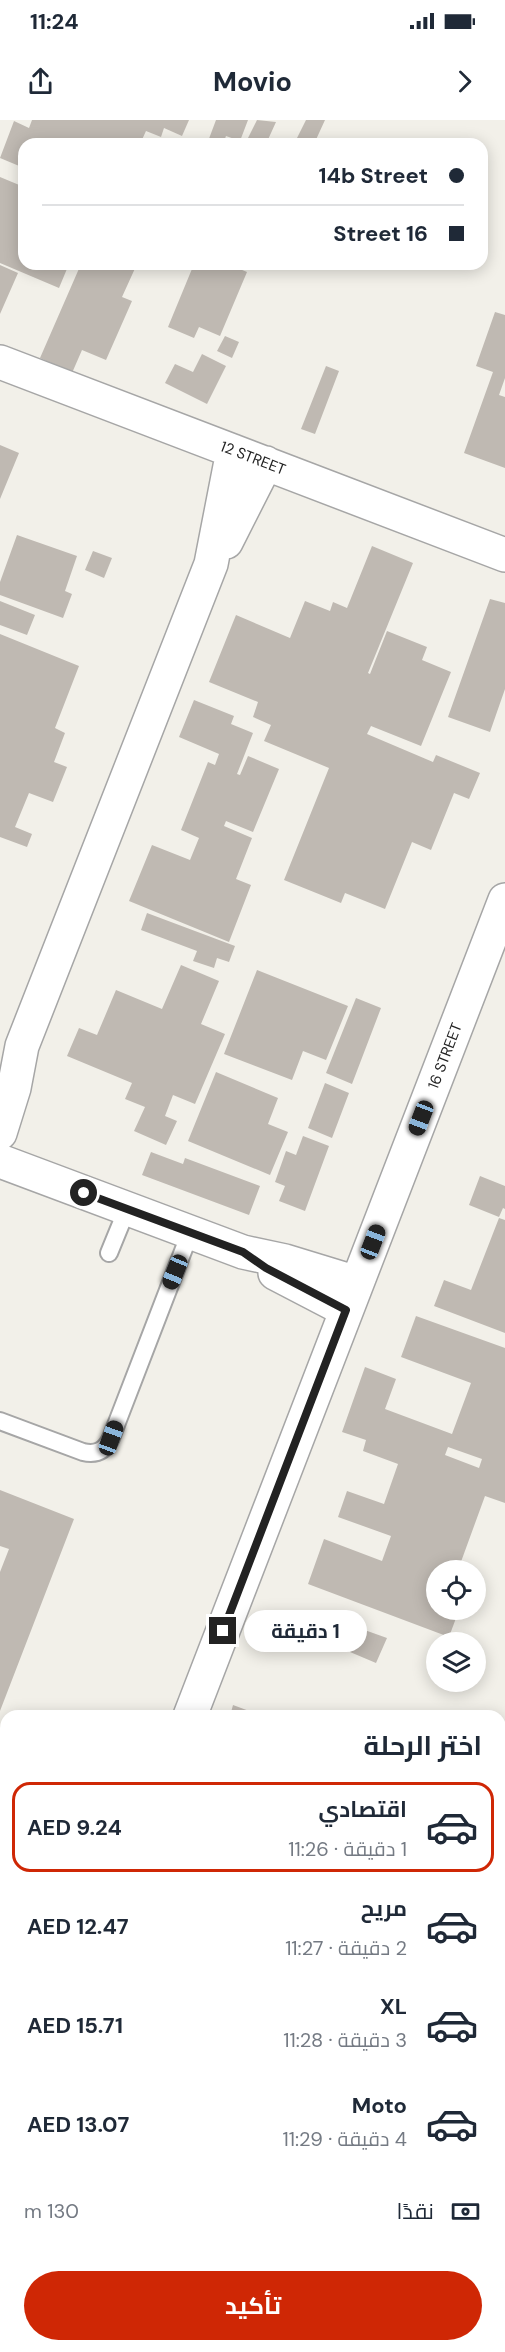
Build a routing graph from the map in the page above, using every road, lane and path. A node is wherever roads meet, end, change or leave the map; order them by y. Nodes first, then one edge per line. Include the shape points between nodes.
1 (0, 362) edge
2 (233, 451) junction
3 (266, 463) junction
4 (505, 555) edge
5 (211, 564) junction
6 (505, 900) edge
7 (22, 1046) junction
8 (0, 1081) edge
9 (0, 1133) edge
10 (0, 1161) edge
11 (127, 1209) junction
12 (190, 1233) junction
13 (109, 1253) dead end
14 (352, 1297) junction
15 (0, 1421) edge
16 (192, 1710) edge

1 - 2 street, 12 STREET
2 - 3 street, 12 STREET
2 - 5 street
3 - 4 street, 12 STREET
3 - 5 street via 227,541
5 - 7 street
6 - 14 street, 16 STREET
7 - 8 street
7 - 9 street
10 - 11 street
11 - 12 street
11 - 13 lane
12 - 14 street via 243,1252 272,1272
12 - 15 lane via 103,1450 83,1452
14 - 16 street, 16 STREET

